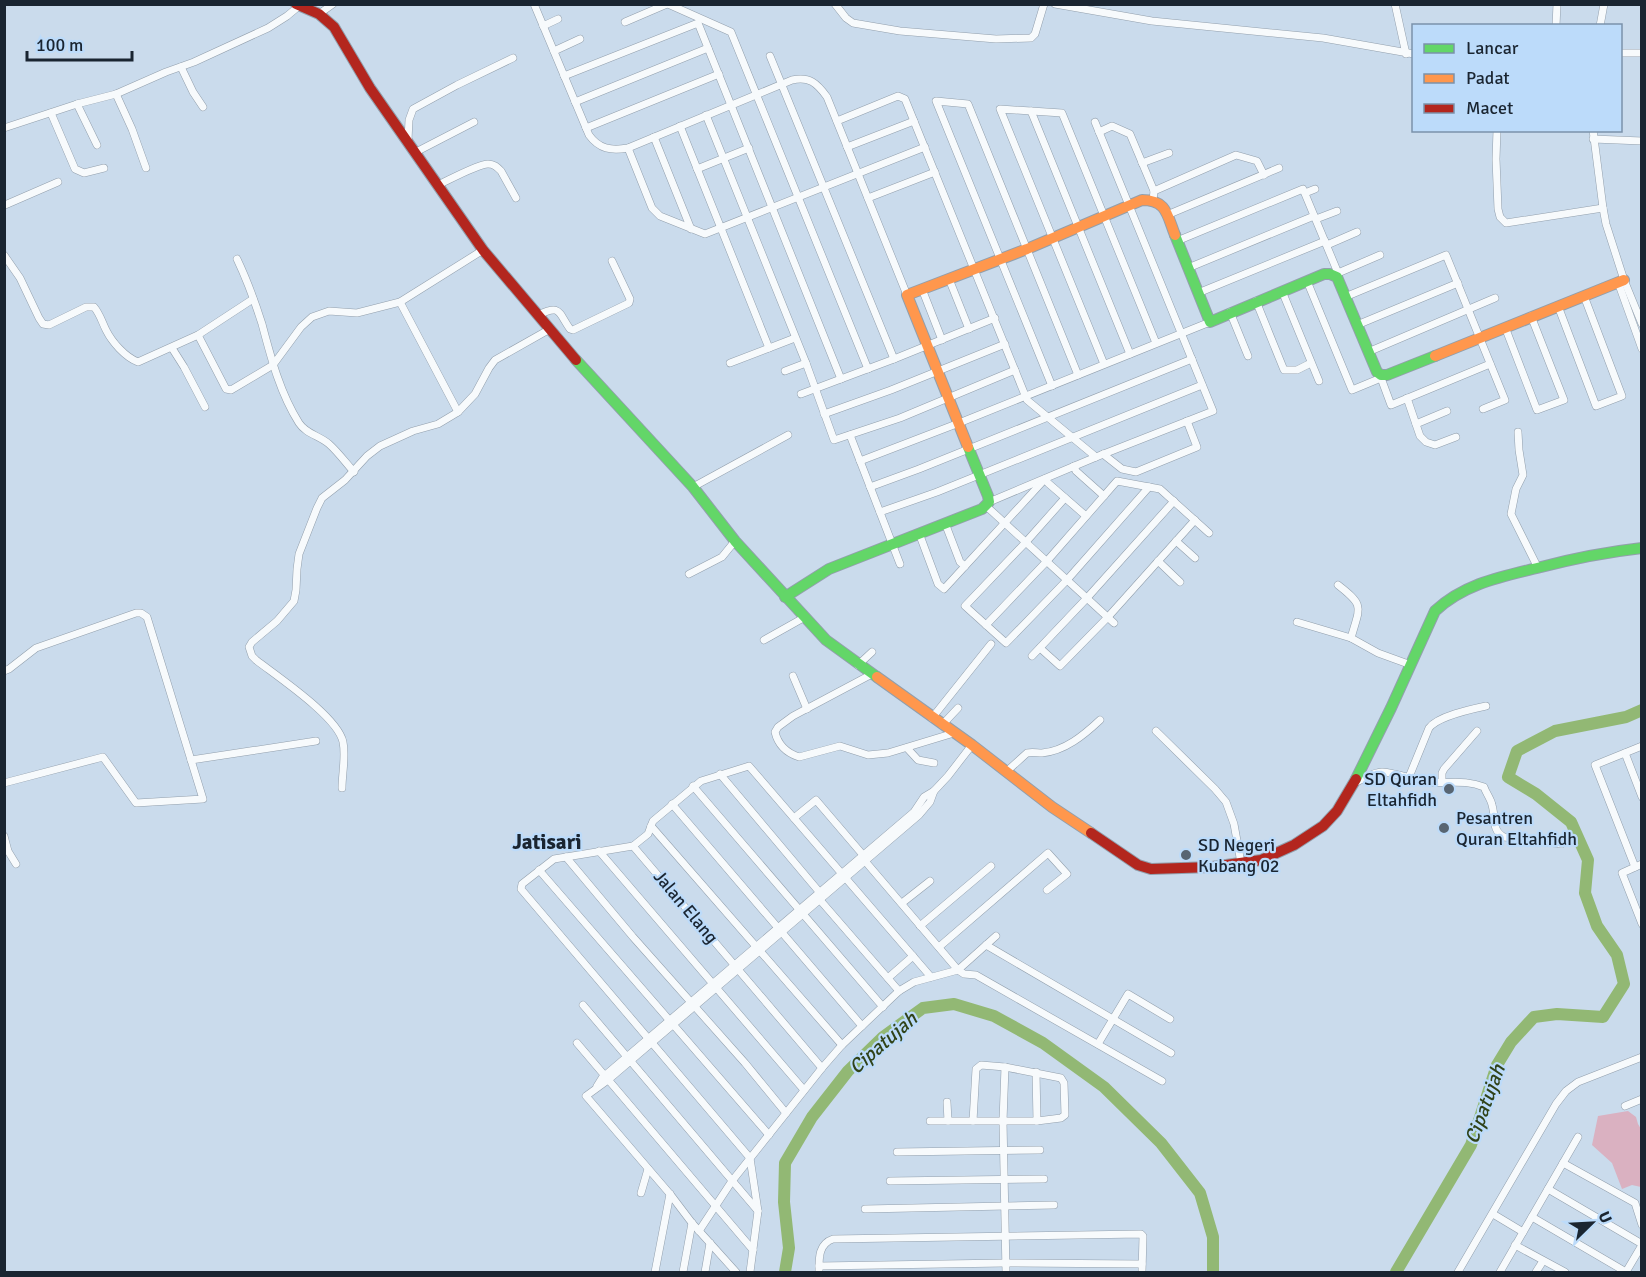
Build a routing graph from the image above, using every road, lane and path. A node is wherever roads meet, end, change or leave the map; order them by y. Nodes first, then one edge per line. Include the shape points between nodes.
1 (333, 4) edge
2 (534, 4) edge
3 (668, 4) edge
4 (835, 4) edge
5 (1044, 4) edge
6 (1055, 4) edge
7 (1395, 4) edge
8 (1557, 4) edge
9 (1604, 4) edge
10 (298, 5) edge
11 (319, 14) junction
12 (558, 19) dead end
13 (625, 22) dead end
14 (1556, 24) edge
15 (1600, 24) edge
16 (543, 26) junction
17 (580, 39) dead end
18 (708, 48) junction
19 (554, 51) junction
20 (1622, 53) edge
21 (1641, 53) edge
22 (1410, 54) edge
23 (770, 56) dead end
24 (513, 58) dead end
25 (181, 67) junction
26 (719, 74) junction
27 (564, 76) junction
28 (782, 84) junction
29 (116, 94) junction
30 (756, 95) junction
31 (575, 102) junction
32 (77, 104) junction
33 (732, 105) junction
34 (203, 107) dead end
35 (1031, 111) junction
36 (51, 113) junction
37 (706, 116) junction
38 (914, 120) junction
39 (837, 121) junction
40 (474, 122) dead end
41 (1095, 122) dead end
42 (680, 126) junction
43 (4, 128) edge
44 (586, 128) junction
45 (1099, 132) junction
46 (1497, 132) edge
47 (1593, 132) edge
48 (654, 137) junction
49 (408, 140) junction
50 (1593, 140) junction
51 (1641, 141) edge
52 (97, 146) dead end
53 (847, 147) junction
54 (925, 147) junction
55 (628, 148) junction
56 (749, 148) junction
57 (416, 152) junction
58 (1169, 153) dead end
59 (723, 158) junction
60 (1142, 163) junction
61 (104, 168) dead end
62 (146, 168) dead end
63 (1279, 168) dead end
64 (697, 169) junction
65 (935, 172) junction
66 (858, 173) junction
67 (1264, 175) junction
68 (58, 182) dead end
69 (438, 185) junction
70 (823, 186) junction
71 (1315, 189) dead end
72 (1305, 193) junction
73 (797, 196) junction
74 (1154, 196) junction
75 (516, 198) dead end
76 (868, 198) junction
77 (5, 205) edge
78 (772, 206) junction
79 (1130, 206) junction
80 (1603, 208) junction
81 (1337, 211) dead end
82 (1167, 215) junction
83 (747, 217) junction
84 (1104, 217) junction
85 (1315, 218) junction
86 (1078, 227) junction
87 (721, 228) junction
88 (691, 229) junction
89 (1357, 232) dead end
90 (1052, 238) junction
91 (1178, 241) junction
92 (1326, 243) junction
93 (1027, 249) junction
94 (483, 250) junction
95 (4, 255) edge
96 (1380, 255) dead end
97 (1001, 258) junction
98 (237, 259) dead end
99 (612, 261) dead end
100 (1188, 268) junction
101 (975, 269) junction
102 (1338, 275) junction
103 (949, 279) junction
104 (1307, 281) junction
105 (1621, 281) junction
106 (1458, 283) junction
107 (922, 289) junction
108 (1282, 291) junction
109 (1198, 293) junction
110 (907, 295) junction
111 (1584, 296) junction
112 (1345, 297) junction
113 (1496, 298) dead end
114 (253, 299) junction
115 (400, 302) junction
116 (1256, 302) junction
117 (1557, 306) junction
118 (1468, 310) junction
119 (1230, 312) junction
120 (538, 315) junction
121 (1531, 316) junction
122 (994, 318) junction
123 (1209, 322) junction
124 (1641, 324) edge
125 (1357, 326) junction
126 (1505, 327) junction
127 (550, 329) junction
128 (969, 329) junction
129 (1181, 333) junction
130 (198, 335) junction
131 (1480, 337) junction
132 (795, 338) junction
133 (942, 339) junction
134 (1156, 343) junction
135 (1005, 344) junction
136 (927, 346) junction
137 (172, 348) junction
138 (769, 348) junction
139 (1641, 349) edge
140 (1368, 352) junction
141 (1130, 354) junction
142 (1248, 356) dead end
143 (894, 359) junction
144 (1192, 359) junction
145 (730, 363) dead end
146 (806, 363) junction
147 (1311, 363) junction
148 (273, 364) junction
149 (1104, 364) junction
150 (1490, 364) junction
151 (868, 369) junction
152 (1015, 370) junction
153 (785, 371) dead end
154 (938, 371) junction
155 (1078, 375) junction
156 (1381, 377) junction
157 (841, 379) junction
158 (1319, 381) dead end
159 (1202, 385) junction
160 (1052, 386) junction
161 (815, 388) junction
162 (801, 394) dead end
163 (1026, 396) junction
164 (949, 398) junction
165 (1407, 398) junction
166 (205, 407) dead end
167 (1483, 409) dead end
168 (1447, 411) dead end
169 (458, 412) junction
170 (824, 414) junction
171 (1047, 417) junction
172 (1187, 421) junction
173 (959, 423) junction
174 (1416, 424) junction
175 (1518, 432) dead end
176 (788, 435) dead end
177 (849, 435) junction
178 (1071, 437) junction
179 (1456, 437) dead end
180 (969, 448) junction
181 (1099, 456) junction
182 (860, 461) junction
183 (1074, 466) junction
184 (354, 472) junction
185 (980, 475) junction
186 (1045, 478) junction
187 (870, 487) junction
188 (1149, 487) junction
189 (693, 488) junction
190 (1104, 496) junction
191 (1065, 498) junction
192 (1174, 501) junction
193 (987, 504) junction
194 (880, 512) junction
195 (1086, 516) junction
196 (1195, 520) junction
197 (945, 523) junction
198 (1005, 523) junction
199 (919, 533) junction
200 (1209, 533) dead end
201 (735, 541) junction
202 (1176, 541) junction
203 (1026, 542) junction
204 (892, 544) junction
205 (1641, 548) edge
206 (1195, 558) dead end
207 (1047, 561) junction
208 (1158, 561) junction
209 (900, 564) dead end
210 (965, 566) junction
211 (1538, 568) junction
212 (689, 574) dead end
213 (1067, 580) junction
214 (1180, 582) dead end
215 (1338, 585) dead end
216 (785, 597) junction
217 (1087, 598) junction
218 (1108, 617) junction
219 (805, 618) junction
220 (1114, 622) dead end
221 (1297, 622) dead end
222 (986, 625) junction
223 (1351, 638) junction
224 (764, 640) dead end
225 (991, 644) dead end
226 (1040, 648) junction
227 (872, 652) dead end
228 (1032, 656) dead end
229 (858, 665) junction
230 (1411, 665) junction
231 (4, 671) edge
232 (872, 674) junction
233 (793, 676) dead end
234 (1486, 706) dead end
235 (958, 708) dead end
236 (807, 709) junction
237 (932, 717) junction
238 (1100, 720) dead end
239 (942, 725) junction
240 (1156, 731) dead end
241 (1477, 731) dead end
242 (954, 733) junction
243 (316, 741) dead end
244 (972, 745) junction
245 (1641, 746) edge
246 (907, 748) junction
247 (1624, 753) junction
248 (191, 760) junction
249 (934, 763) dead end
250 (1006, 772) junction
251 (720, 774) junction
252 (1409, 777) junction
253 (1442, 782) junction
254 (4, 783) edge
255 (1354, 784) junction
256 (693, 786) junction
257 (342, 788) dead end
258 (1641, 797) edge
259 (672, 804) junction
260 (794, 818) junction
261 (651, 826) junction
262 (4, 836) edge
263 (1561, 844) dead end
264 (633, 846) junction
265 (599, 851) junction
266 (566, 857) junction
267 (864, 858) junction
268 (1241, 863) junction
269 (16, 864) dead end
270 (991, 866) dead end
271 (1638, 866) edge
272 (539, 870) junction
273 (844, 875) junction
274 (930, 880) dead end
275 (1047, 890) dead end
276 (821, 896) junction
277 (902, 903) junction
278 (801, 912) junction
279 (1641, 924) edge
280 (920, 926) junction
281 (780, 930) junction
282 (996, 936) dead end
283 (986, 945) junction
284 (939, 947) junction
285 (758, 949) junction
286 (913, 956) junction
287 (736, 967) junction
288 (958, 970) junction
289 (931, 977) junction
290 (888, 978) junction
291 (715, 986) junction
292 (899, 991) junction
293 (693, 1004) junction
294 (583, 1005) dead end
295 (883, 1007) junction
296 (1113, 1019) junction
297 (1170, 1019) dead end
298 (671, 1022) junction
299 (862, 1026) junction
300 (650, 1041) junction
301 (577, 1043) dead end
302 (1098, 1044) junction
303 (843, 1046) junction
304 (1171, 1053) dead end
305 (1641, 1057) edge
306 (628, 1059) junction
307 (1005, 1067) junction
308 (822, 1068) junction
309 (1036, 1072) junction
310 (607, 1078) junction
311 (1162, 1081) dead end
312 (804, 1090) junction
313 (1641, 1099) edge
314 (947, 1102) dead end
315 (1625, 1106) dead end
316 (786, 1113) junction
317 (1004, 1120) junction
318 (930, 1121) dead end
319 (948, 1121) junction
320 (973, 1121) junction
321 (1037, 1121) junction
322 (769, 1135) junction
323 (1578, 1137) dead end
324 (1004, 1150) junction
325 (1041, 1150) dead end
326 (897, 1152) dead end
327 (750, 1158) junction
328 (1563, 1163) junction
329 (648, 1169) junction
330 (1004, 1179) junction
331 (1044, 1179) dead end
332 (732, 1181) junction
333 (890, 1181) dead end
334 (1548, 1189) junction
335 (641, 1193) dead end
336 (670, 1194) junction
337 (1004, 1205) junction
338 (1054, 1205) dead end
339 (716, 1206) junction
340 (864, 1209) dead end
341 (758, 1211) junction
342 (1493, 1214) junction
343 (1532, 1217) junction
344 (692, 1223) junction
345 (1641, 1225) edge
346 (699, 1231) junction
347 (1523, 1232) junction
348 (1005, 1235) junction
349 (710, 1244) junction
350 (1641, 1244) edge
351 (1515, 1245) junction
352 (753, 1250) junction
353 (1543, 1261) junction
354 (1005, 1263) junction
355 (1142, 1264) junction
356 (819, 1269) edge
357 (655, 1272) edge
358 (683, 1272) edge
359 (705, 1272) edge
360 (735, 1272) edge
361 (750, 1272) edge
362 (1006, 1272) edge
363 (1142, 1272) edge
364 (1458, 1272) edge
365 (1500, 1272) edge
366 (1536, 1272) edge
367 (1564, 1272) edge
368 (1626, 1272) edge

1 - 11 street
2 - 16 street
3 - 13 street
3 - 30 street via 731,32
4 - 5 street via 853,23 996,39 1031,38
6 - 22 street via 1152,21 1323,38
7 - 22 street
8 - 14 street
9 - 15 street
10 - 11 street
10 - 25 street via 258,33
11 - 49 street via 337,30 370,88
12 - 16 street
16 - 19 street
17 - 19 street
18 - 26 street
18 - 27 street via 698,23
18 - 31 street
19 - 27 street
20 - 21 street
23 - 28 street
24 - 49 street via 417,107 410,114
25 - 29 street
25 - 34 street
26 - 33 street
26 - 44 street
27 - 31 street
28 - 30 street
28 - 39 street via 801,78 812,81 827,97
28 - 70 street
29 - 32 street
29 - 62 street
30 - 33 street
30 - 73 street
31 - 44 street
32 - 36 street
32 - 52 street
33 - 37 street
33 - 56 street
33 - 78 street
35 - 84 street via 1062,113
35 - 86 street
35 - 90 street via 1000,109
36 - 43 street
36 - 61 street via 75,169 84,172
37 - 42 street
37 - 59 street
38 - 39 street via 905,99 898,96
38 - 53 street
38 - 54 street
39 - 53 street
40 - 57 street
41 - 45 street
42 - 48 street
42 - 64 street
44 - 55 street via 603,148
45 - 60 street via 1112,126 1130,134
45 - 79 street
46 - 80 street via 1498,209 1506,223
47 - 50 street
48 - 55 street
48 - 88 street
49 - 57 street
50 - 51 street
50 - 80 street
53 - 66 street
54 - 65 street
54 - 66 street
55 - 88 street via 652,208 660,216
56 - 59 street
56 - 78 street
57 - 69 street
58 - 60 street
59 - 64 street
59 - 83 street
60 - 74 street
63 - 67 street
64 - 87 street
65 - 76 street
65 - 101 street
66 - 70 street
66 - 76 street
67 - 74 street via 1257,160 1236,155
67 - 82 street
68 - 77 street
69 - 75 street via 492,164 501,171
69 - 94 street
70 - 73 street
70 - 143 street
71 - 72 street
72 - 85 street
72 - 91 street via 1303,189
73 - 78 street
73 - 151 street
74 - 79 street
74 - 82 street
76 - 110 street
78 - 83 street
78 - 157 street
79 - 84 street
79 - 129 street
80 - 105 street
81 - 85 street
82 - 91 street
83 - 87 street
83 - 132 street
84 - 86 street
84 - 134 street
85 - 92 street
85 - 100 street
86 - 90 street
86 - 141 street
87 - 88 street via 705,234
87 - 138 street
89 - 92 street
90 - 93 street
90 - 149 street
91 - 100 street
92 - 102 street
92 - 109 street
93 - 97 street
93 - 97 street via 968,104 936,101
93 - 155 street
94 - 115 street
94 - 120 street
95 - 137 street via 43,324 49,325 92,306 109,335 134,361 141,362
96 - 102 street
97 - 101 street
97 - 160 street
98 - 114 street
99 - 120 street via 629,303 573,330 556,310
100 - 109 street
101 - 103 street
101 - 122 street
102 - 104 street via 1324,274
102 - 112 street
103 - 107 street
103 - 128 street
104 - 108 street
104 - 156 street via 1352,390
105 - 111 street
105 - 124 street
105 - 139 street
106 - 112 street via 1446,255
106 - 118 street
106 - 125 street
107 - 110 street
107 - 133 street
108 - 116 street
108 - 147 street
109 - 123 street
110 - 136 street
111 - 117 street
111 - 117 street via 1622,396 1596,406
112 - 125 street
113 - 118 street
114 - 130 street
114 - 148 street
115 - 148 street via 357,313 318,314 301,327
115 - 169 street
116 - 119 street
116 - 147 street via 1284,370 1297,370
117 - 121 street
118 - 131 street
118 - 140 street
119 - 123 street
119 - 142 street
120 - 127 street
121 - 126 street
121 - 126 street via 1564,399 1537,410
122 - 128 street
122 - 135 street
123 - 129 street
125 - 140 street
126 - 131 street
127 - 169 street via 495,360 475,394
127 - 189 street
128 - 133 street
129 - 134 street
129 - 144 street
130 - 137 street
130 - 148 street via 228,390
131 - 150 street
131 - 156 street
132 - 138 street
132 - 146 street
133 - 136 street
134 - 141 street
135 - 152 street
135 - 154 street
136 - 143 street
136 - 154 street
137 - 166 street
138 - 145 street
140 - 156 street
141 - 149 street
143 - 151 street
144 - 159 street
144 - 171 street
146 - 153 street
146 - 161 street
147 - 158 street
148 - 184 street via 300,426 330,445
149 - 155 street
150 - 165 street
150 - 167 street via 1505,400
151 - 157 street
152 - 163 street
152 - 164 street
154 - 164 street
154 - 170 street
155 - 160 street
156 - 165 street via 1391,405
157 - 161 street
159 - 172 street via 1213,411
159 - 178 street
160 - 163 street
161 - 162 street
161 - 170 street
163 - 171 street
163 - 173 street
164 - 173 street
164 - 177 street
165 - 174 street
168 - 174 street
169 - 184 street via 438,424 380,446
170 - 177 street via 834,440
171 - 178 street
171 - 180 street
172 - 181 street
172 - 181 street via 1197,447 1136,472
173 - 180 street
173 - 182 street
174 - 179 street via 1420,436 1435,445
175 - 211 street via 1523,475 1511,514
176 - 189 street
177 - 182 street
178 - 181 street
178 - 185 street
180 - 185 street
180 - 187 street
181 - 183 street
182 - 187 street
183 - 186 street
183 - 190 street
184 - 257 street via 319,502 297,561 294,601 249,649 256,660 338,730 344,748
185 - 193 street
185 - 194 street
186 - 191 street
186 - 193 street
186 - 198 street
187 - 194 street
188 - 190 street via 1117,481
188 - 192 street via 1160,489
188 - 213 street
189 - 201 street
190 - 195 street
191 - 195 street
191 - 203 street
192 - 196 street
192 - 217 street
193 - 197 street
193 - 198 street
194 - 204 street
195 - 207 street
196 - 200 street
196 - 202 street
197 - 199 street
197 - 210 street
198 - 203 street
198 - 210 street
199 - 204 street
199 - 210 street via 938,584 944,589
201 - 212 street via 722,557
201 - 216 street
202 - 206 street
202 - 208 street
203 - 207 street
203 - 222 street via 965,606
204 - 209 street
204 - 216 street via 829,569
205 - 211 street via 1606,551
207 - 213 street
207 - 222 street
208 - 214 street
208 - 218 street
211 - 230 street via 1495,578 1442,603
213 - 217 street
213 - 222 street via 1006,643
215 - 223 street via 1353,596 1359,609
216 - 219 street
217 - 218 street
217 - 226 street
218 - 220 street
218 - 226 street via 1060,666
219 - 224 street
219 - 229 street
221 - 223 street
223 - 230 street
225 - 237 street
226 - 228 street
227 - 229 street
229 - 232 street
230 - 255 street
231 - 248 street via 36,648 141,613 147,617
232 - 236 street
232 - 237 street
233 - 236 street
234 - 252 street via 1434,722
235 - 239 street
236 - 246 street via 775,730 778,743 797,757 840,746 868,755
237 - 239 street
238 - 250 street via 1074,741 1045,752 1027,753
239 - 242 street
240 - 268 street via 1226,802
241 - 253 street via 1444,769
242 - 244 street
242 - 246 street
243 - 248 street
244 - 250 street
244 - 267 street via 914,812
245 - 247 street
246 - 249 street via 918,760
247 - 258 street
247 - 271 street via 1595,765
248 - 254 street via 203,800 136,803 103,757
250 - 268 street via 1138,865 1159,869
251 - 256 street
251 - 260 street via 749,766
251 - 276 street
252 - 253 street
252 - 255 street via 1381,772
253 - 263 street via 1484,787 1495,828 1504,837
255 - 268 street via 1330,819 1310,836 1261,860
256 - 259 street
256 - 278 street
259 - 261 street
259 - 281 street
260 - 267 street via 816,800
260 - 273 street
261 - 264 street via 648,834
261 - 285 street
262 - 269 street
264 - 265 street
264 - 287 street, Jalan Elang
265 - 266 street
265 - 291 street
266 - 272 street via 554,859
266 - 293 street
267 - 273 street
267 - 277 street
270 - 280 street
271 - 279 street via 1622,873
272 - 298 street
272 - 300 street via 521,889
273 - 276 street
273 - 286 street
274 - 277 street
275 - 284 street via 1066,874 1048,853
276 - 278 street
276 - 290 street
277 - 280 street
278 - 281 street
278 - 295 street
280 - 284 street
281 - 285 street
281 - 299 street
282 - 283 street
283 - 288 street
283 - 296 street
284 - 288 street
285 - 287 street
285 - 303 street
286 - 289 street
286 - 290 street
287 - 291 street
287 - 308 street, Jalan Elang
288 - 289 street
288 - 302 street via 976,975
289 - 292 street
290 - 292 street
291 - 293 street
291 - 312 street
292 - 295 street
293 - 298 street
293 - 316 street
294 - 306 street
295 - 299 street
296 - 297 street via 1128,994
296 - 302 street
296 - 304 street
298 - 300 street
298 - 322 street
299 - 303 street
300 - 306 street
300 - 327 street
301 - 310 street
302 - 311 street
303 - 308 street
305 - 342 street via 1578,1082 1566,1091
306 - 310 street
306 - 332 street
307 - 309 street
307 - 317 street
307 - 320 street via 976,1068
308 - 312 street
309 - 321 street
309 - 321 street via 1063,1080 1065,1112 1061,1118
310 - 329 street via 586,1096
310 - 339 street
312 - 316 street
313 - 315 street
314 - 319 street
316 - 322 street
317 - 320 street
317 - 321 street
317 - 324 street
318 - 319 street
319 - 320 street
322 - 327 street
323 - 328 street
324 - 325 street
324 - 326 street
324 - 330 street
327 - 332 street
327 - 341 street
328 - 334 street
328 - 345 street via 1635,1203
329 - 335 street
329 - 336 street
330 - 331 street
330 - 333 street
330 - 337 street
332 - 339 street
332 - 341 street
334 - 343 street
334 - 350 street
336 - 344 street
336 - 357 street
337 - 338 street
337 - 340 street
337 - 348 street
339 - 346 street
339 - 352 street
341 - 352 street
342 - 347 street
342 - 364 street
343 - 347 street
343 - 368 street
344 - 346 street
344 - 358 street
346 - 349 street
347 - 351 street
348 - 354 street
348 - 355 street via 1142,1234
348 - 356 street via 833,1239 821,1247
349 - 359 street
349 - 360 street
350 - 368 street
351 - 353 street
351 - 365 street
352 - 361 street
353 - 366 street
353 - 367 street
354 - 355 street
354 - 356 street
354 - 362 street
355 - 363 street

